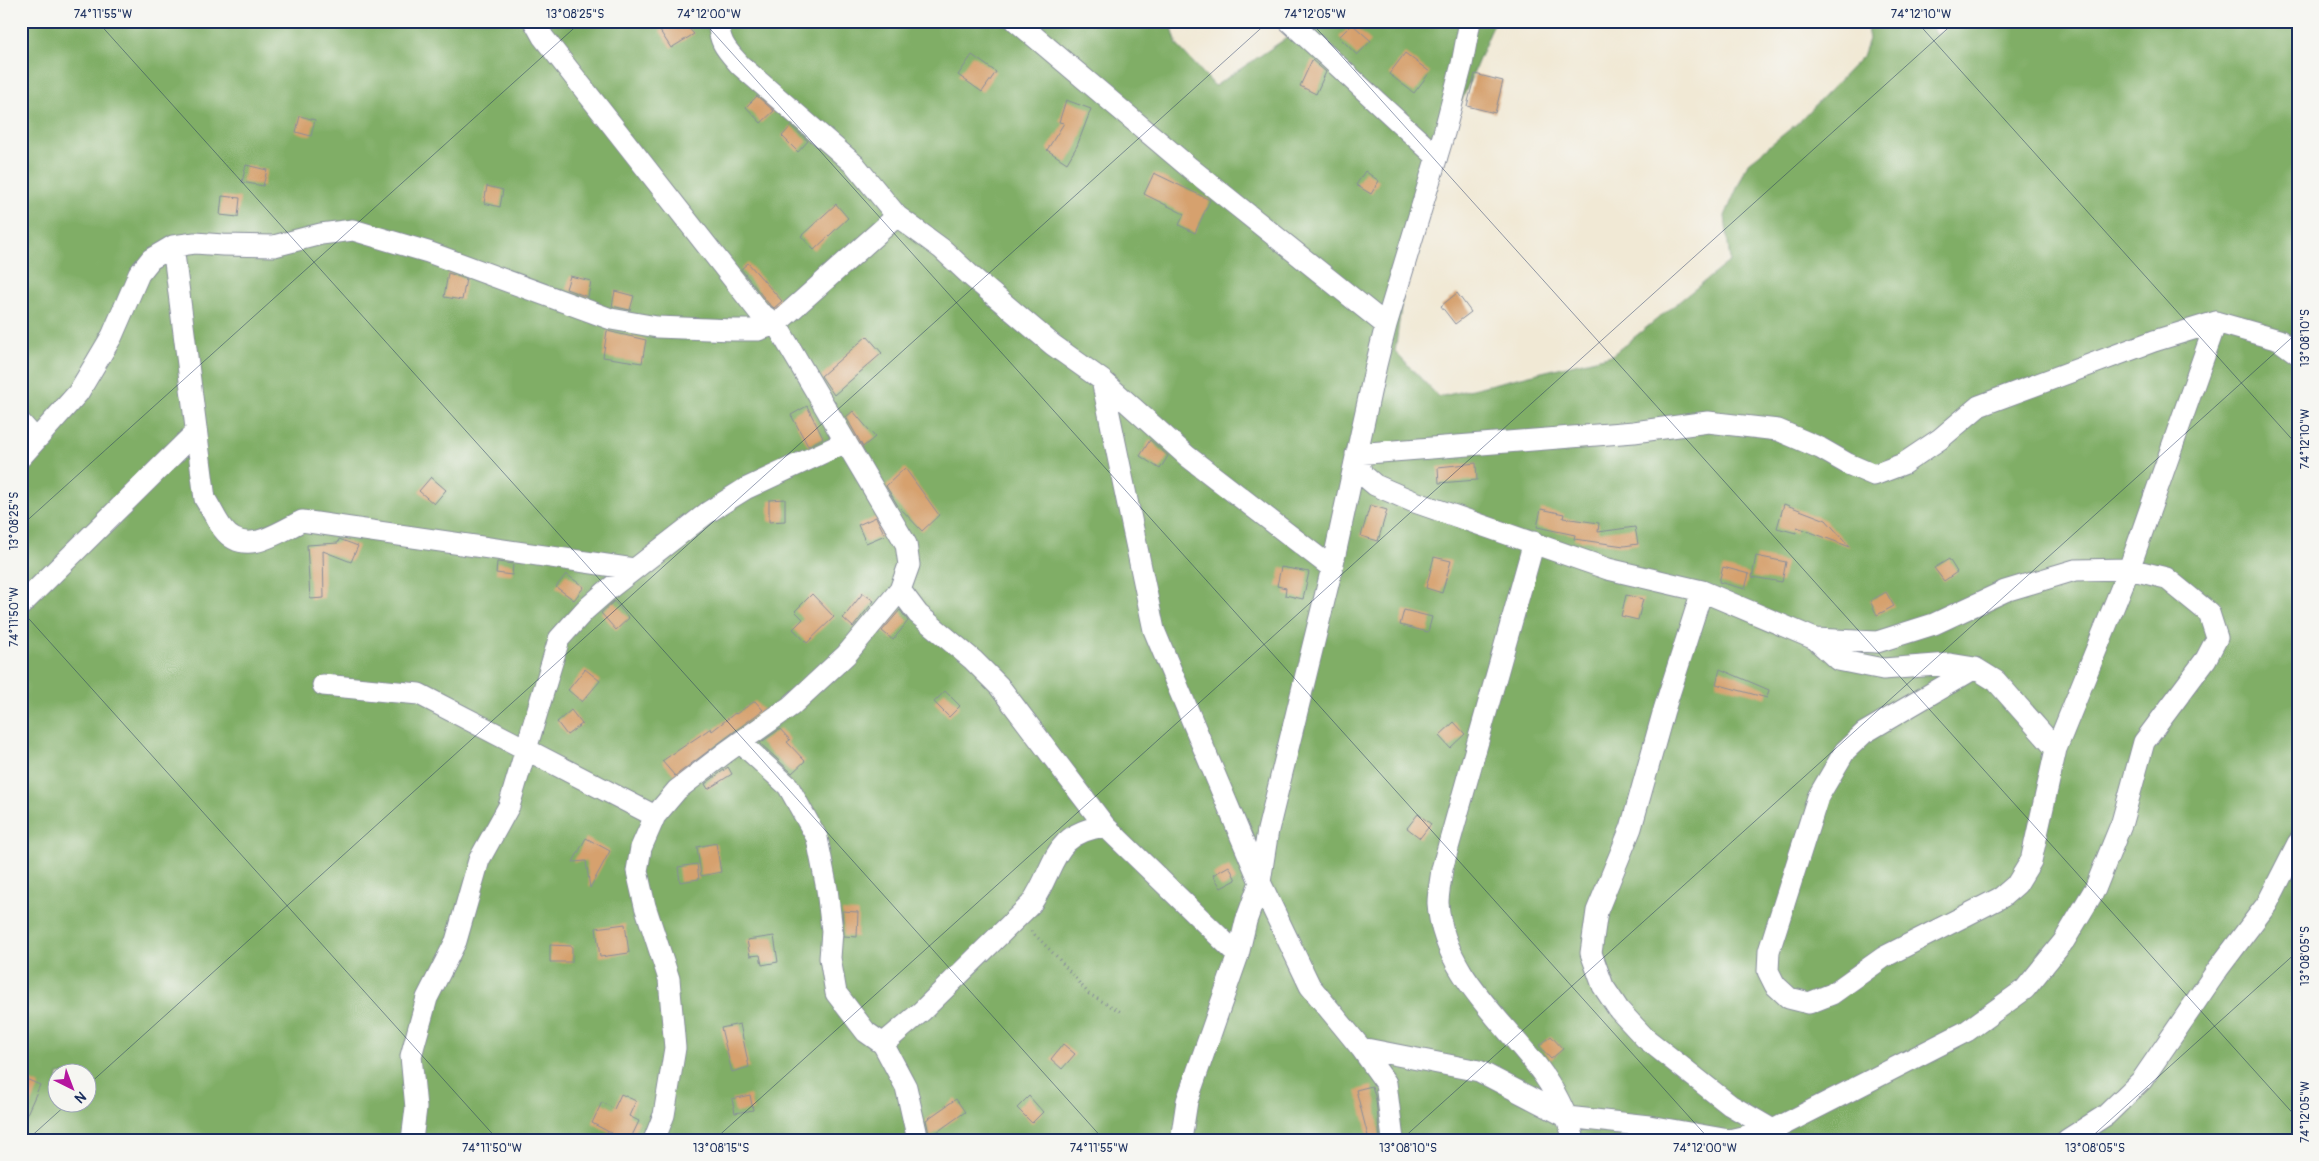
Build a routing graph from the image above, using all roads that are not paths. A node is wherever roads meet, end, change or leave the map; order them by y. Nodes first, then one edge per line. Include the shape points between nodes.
1 (534, 21) edge
2 (719, 21) edge
3 (1016, 21) edge
4 (1289, 21) edge
5 (1470, 21) edge
6 (1437, 157) junction
7 (897, 216) junction
8 (173, 246) junction
9 (2216, 322) junction
10 (776, 324) junction
11 (1386, 325) junction
12 (2298, 354) edge
13 (1102, 380) junction
14 (21, 423) edge
15 (196, 432) junction
16 (36, 440) junction
17 (846, 442) junction
18 (1356, 454) junction
19 (21, 457) edge
20 (1534, 542) junction
21 (1332, 568) junction
22 (2129, 568) junction
23 (634, 569) junction
24 (900, 590) junction
25 (1702, 591) junction
26 (21, 605) edge
27 (1815, 638) junction
28 (1975, 668) junction
29 (323, 685) dead end
30 (740, 742) junction
31 (2056, 749) junction
32 (527, 750) junction
33 (655, 816) junction
34 (1105, 826) junction
35 (2298, 843) edge
36 (1260, 882) junction
37 (1238, 955) junction
38 (883, 1044) junction
39 (1361, 1048) junction
40 (1568, 1117) junction
41 (1773, 1130) junction
42 (412, 1140) edge
43 (654, 1140) edge
44 (918, 1140) edge
45 (1181, 1140) edge
46 (1393, 1140) edge
47 (1574, 1140) edge
48 (2067, 1140) edge

1 - 10 street via 543,38 715,257 759,312
2 - 7 street via 718,35 740,65 855,165
3 - 11 street via 1190,168
4 - 6 street
5 - 6 street
6 - 11 street
7 - 10 street
7 - 13 street via 942,249 1053,345
8 - 10 street via 195,243 274,246 353,230 428,252 611,319 657,327 733,330 758,330
8 - 15 street
8 - 16 street via 151,259 139,274 112,336 78,393
9 - 12 street via 2279,340
9 - 18 street via 2154,340 1979,406 1904,464 1874,475 1778,430 1708,422 1634,432
9 - 22 street
10 - 17 street
11 - 18 street
13 - 21 street via 1187,456
13 - 36 street via 1154,630
14 - 16 street
15 - 23 street via 205,499 223,530 234,539 247,543 268,538 302,521
15 - 26 street
16 - 19 street
17 - 23 street via 744,489
17 - 24 street via 906,544 909,565
18 - 20 street via 1362,474 1375,485
18 - 21 street
20 - 25 street via 1608,569
20 - 40 street via 1442,869 1438,903 1445,937 1463,975 1495,1019 1538,1067
21 - 36 street via 1268,830
22 - 27 street via 2075,570 2006,590 1934,624 1877,642
22 - 31 street
22 - 41 street via 2166,578 2210,612 2217,638 2206,659 2144,742 2122,822 2095,889 2064,941 2025,989 1967,1031
23 - 32 street via 585,610 559,639
24 - 30 street via 846,655 791,706
24 - 34 street via 918,614 999,686
25 - 27 street
25 - 41 street via 1631,828 1597,911 1591,953 1603,986 1619,1010 1645,1038 1730,1105
27 - 28 street via 1838,660 1882,669 1950,664
28 - 31 street via 1996,681
28 - 31 street via 1864,733 1845,751 1818,797 1772,942 1768,971 1775,985 1789,998 1809,1003 1832,994 1884,957 2002,897 2017,884 2031,861
29 - 32 street via 419,694
30 - 33 street via 677,790
30 - 38 street via 788,786 817,838 827,889 832,931 830,958 836,992 866,1032
32 - 33 street
32 - 42 street via 510,806 479,860 456,941 427,998 411,1056 416,1108
33 - 43 street via 641,848 637,872 669,979 675,1048 664,1114
34 - 37 street
34 - 38 street via 1086,829 1065,842 1049,868 1041,890 1018,918
35 - 48 street via 2267,904 2142,1080 2106,1115
36 - 37 street
36 - 39 street via 1310,986
37 - 45 street via 1187,1101
38 - 44 street via 906,1087
39 - 40 street via 1479,1071
39 - 46 street via 1386,1083
40 - 41 street via 1649,1126 1729,1140
40 - 47 street

